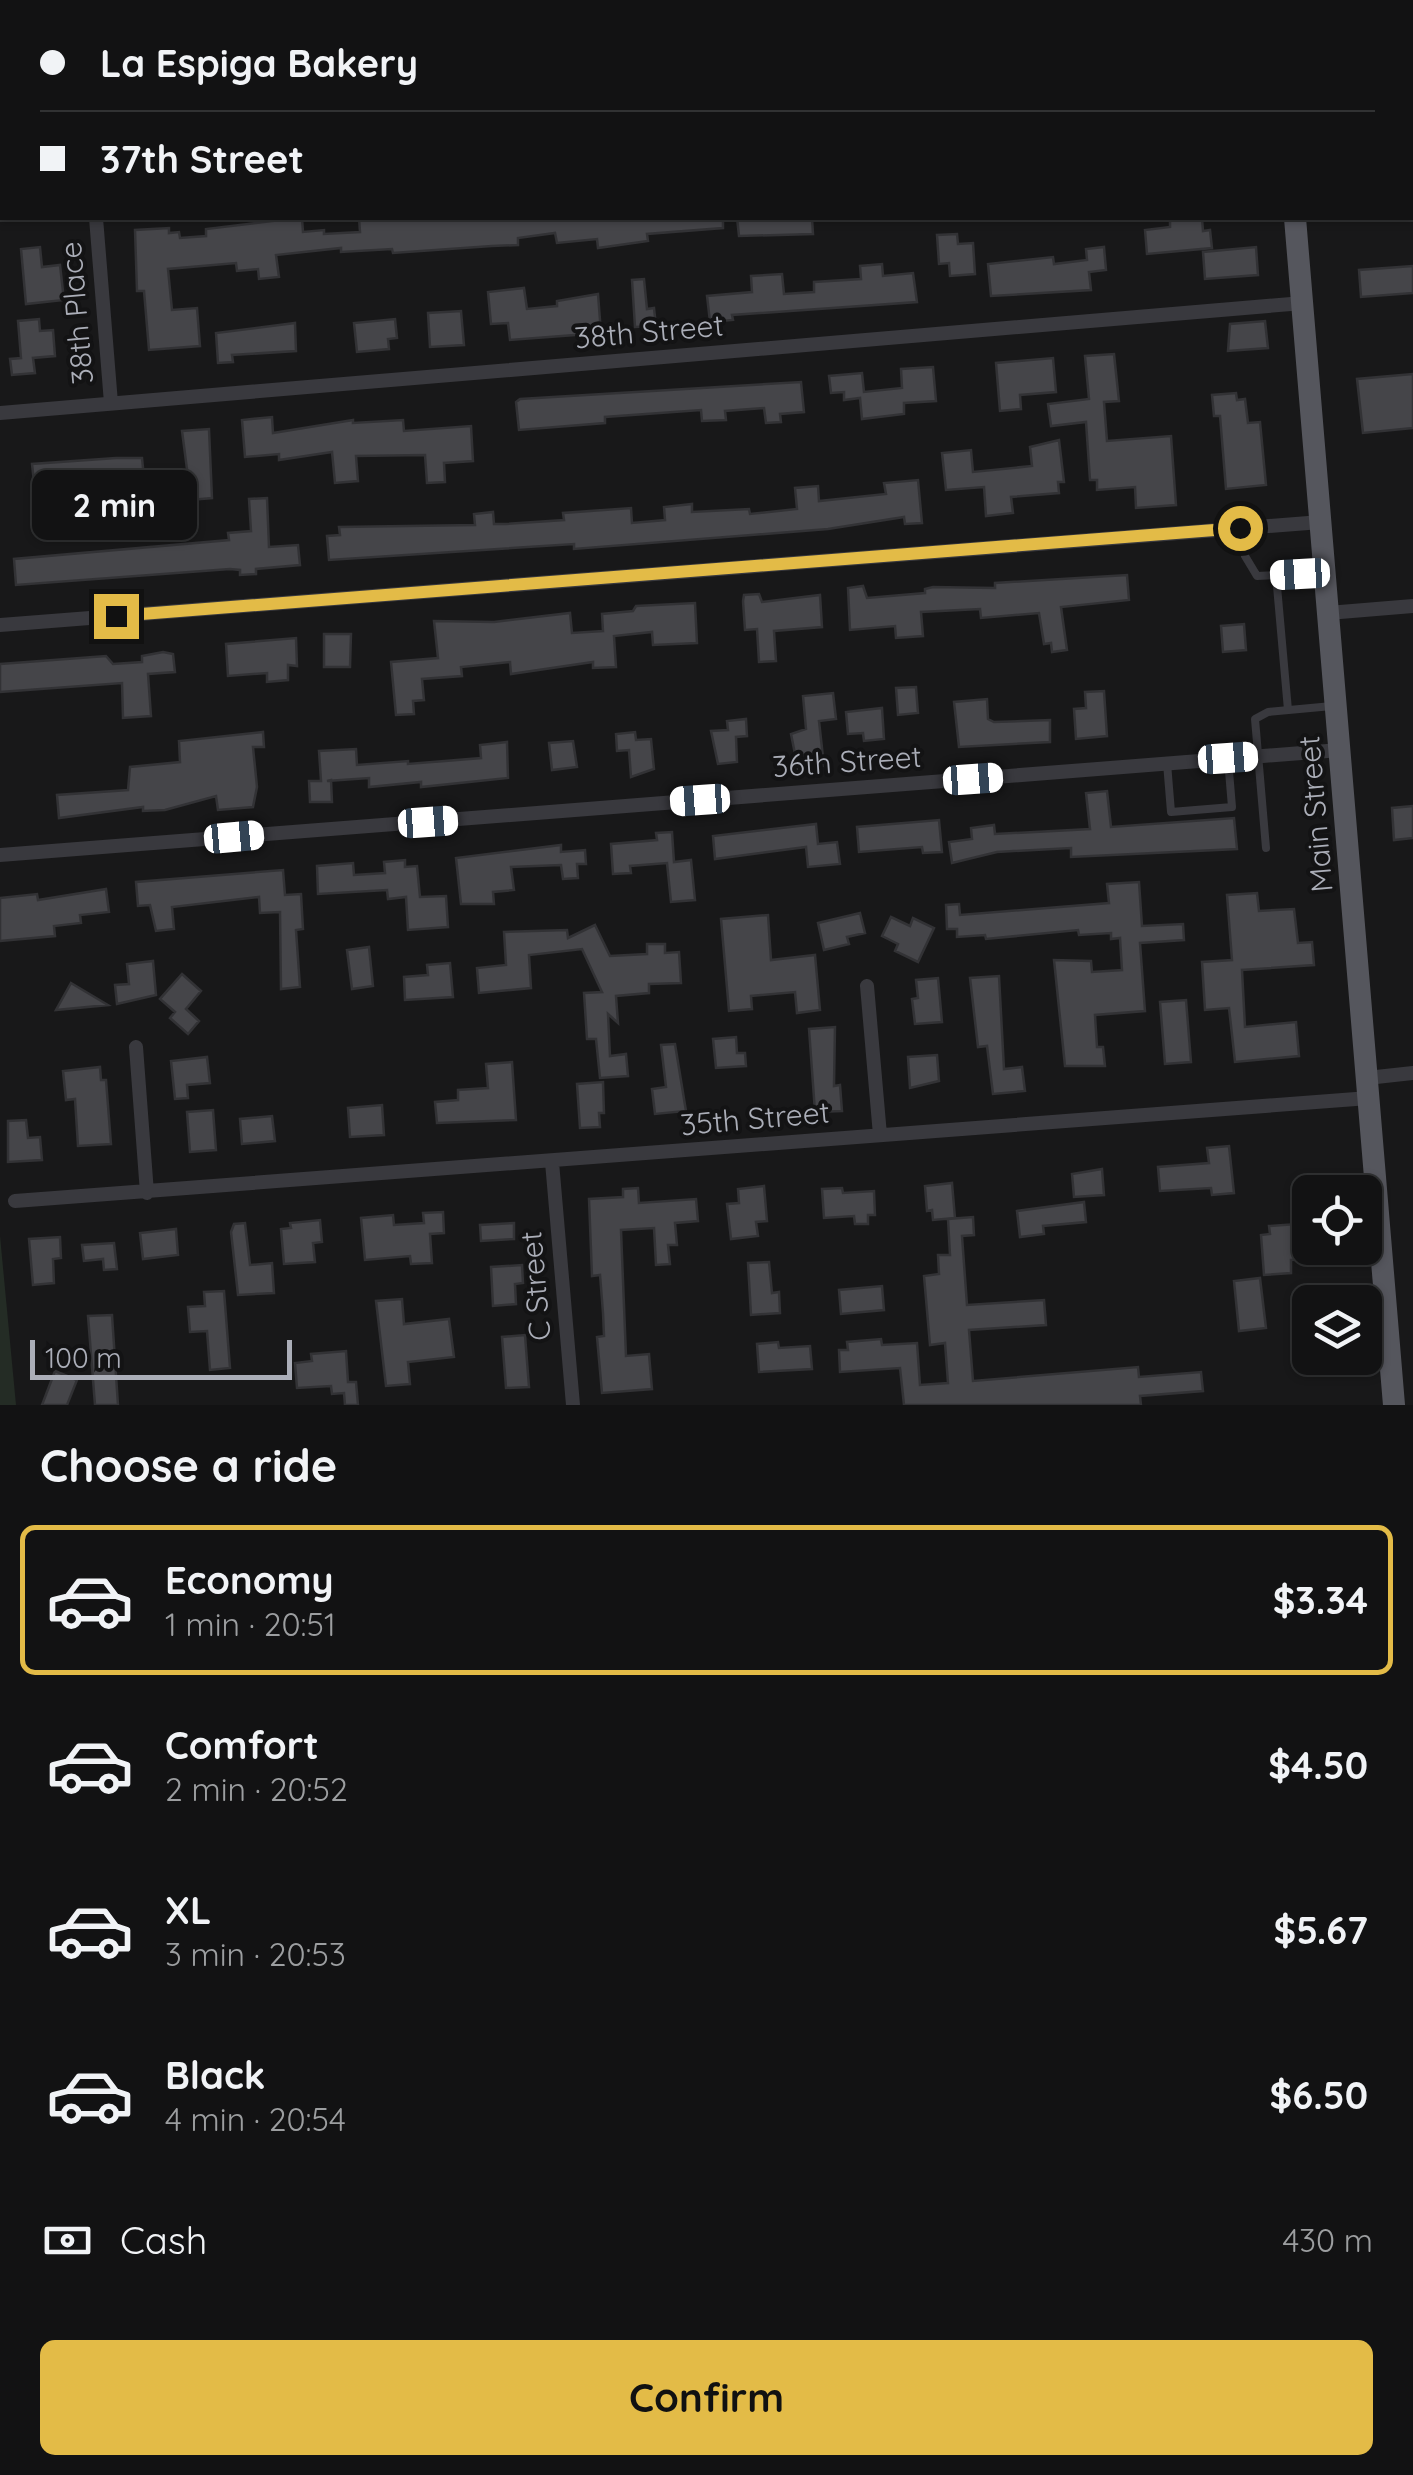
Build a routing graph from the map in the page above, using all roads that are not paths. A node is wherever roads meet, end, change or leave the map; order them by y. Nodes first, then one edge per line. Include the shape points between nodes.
1 (96, 220) edge
2 (1295, 220) edge
3 (1302, 303) junction
4 (111, 404) junction
5 (0, 413) edge
6 (1320, 522) junction
7 (1240, 528) junction
8 (1325, 573) junction
9 (1276, 576) junction
10 (1413, 606) edge
11 (1328, 613) junction
12 (0, 625) edge
13 (1336, 706) junction
14 (1288, 710) junction
15 (1340, 750) junction
16 (1256, 756) junction
17 (1228, 758) junction
18 (1167, 764) junction
19 (1266, 848) dead end
20 (0, 855) edge
21 (867, 986) dead end
22 (136, 1047) dead end
23 (1413, 1074) edge
24 (1368, 1088) junction
25 (880, 1135) junction
26 (552, 1162) junction
27 (147, 1193) junction
28 (15, 1201) dead end
29 (573, 1405) edge
30 (1394, 1405) edge

1 - 4 street, 38th Place
2 - 3 main road, Main Street
3 - 4 street, 38th Street
3 - 6 main road, Main Street
4 - 5 street, 38th Street
6 - 7 street
6 - 8 main road, Main Street
7 - 9 lane via 1256,576
7 - 12 street
8 - 9 lane
8 - 11 main road, Main Street
9 - 14 lane
10 - 11 street
11 - 13 main road, Main Street
13 - 14 lane
13 - 15 main road, Main Street
14 - 16 lane via 1255,719
15 - 16 street, 36th Street
15 - 24 main road, Main Street
16 - 17 street, 36th Street
16 - 19 lane
17 - 18 street, 36th Street
17 - 18 lane via 1232,807 1171,812
18 - 20 street, 36th Street
21 - 25 street
22 - 27 street
23 - 24 street, 35th Street
24 - 25 street, 35th Street
24 - 30 main road, Main Street
25 - 26 street, 35th Street
26 - 27 street, 35th Street
26 - 29 street, C Street
27 - 28 street, 35th Street

